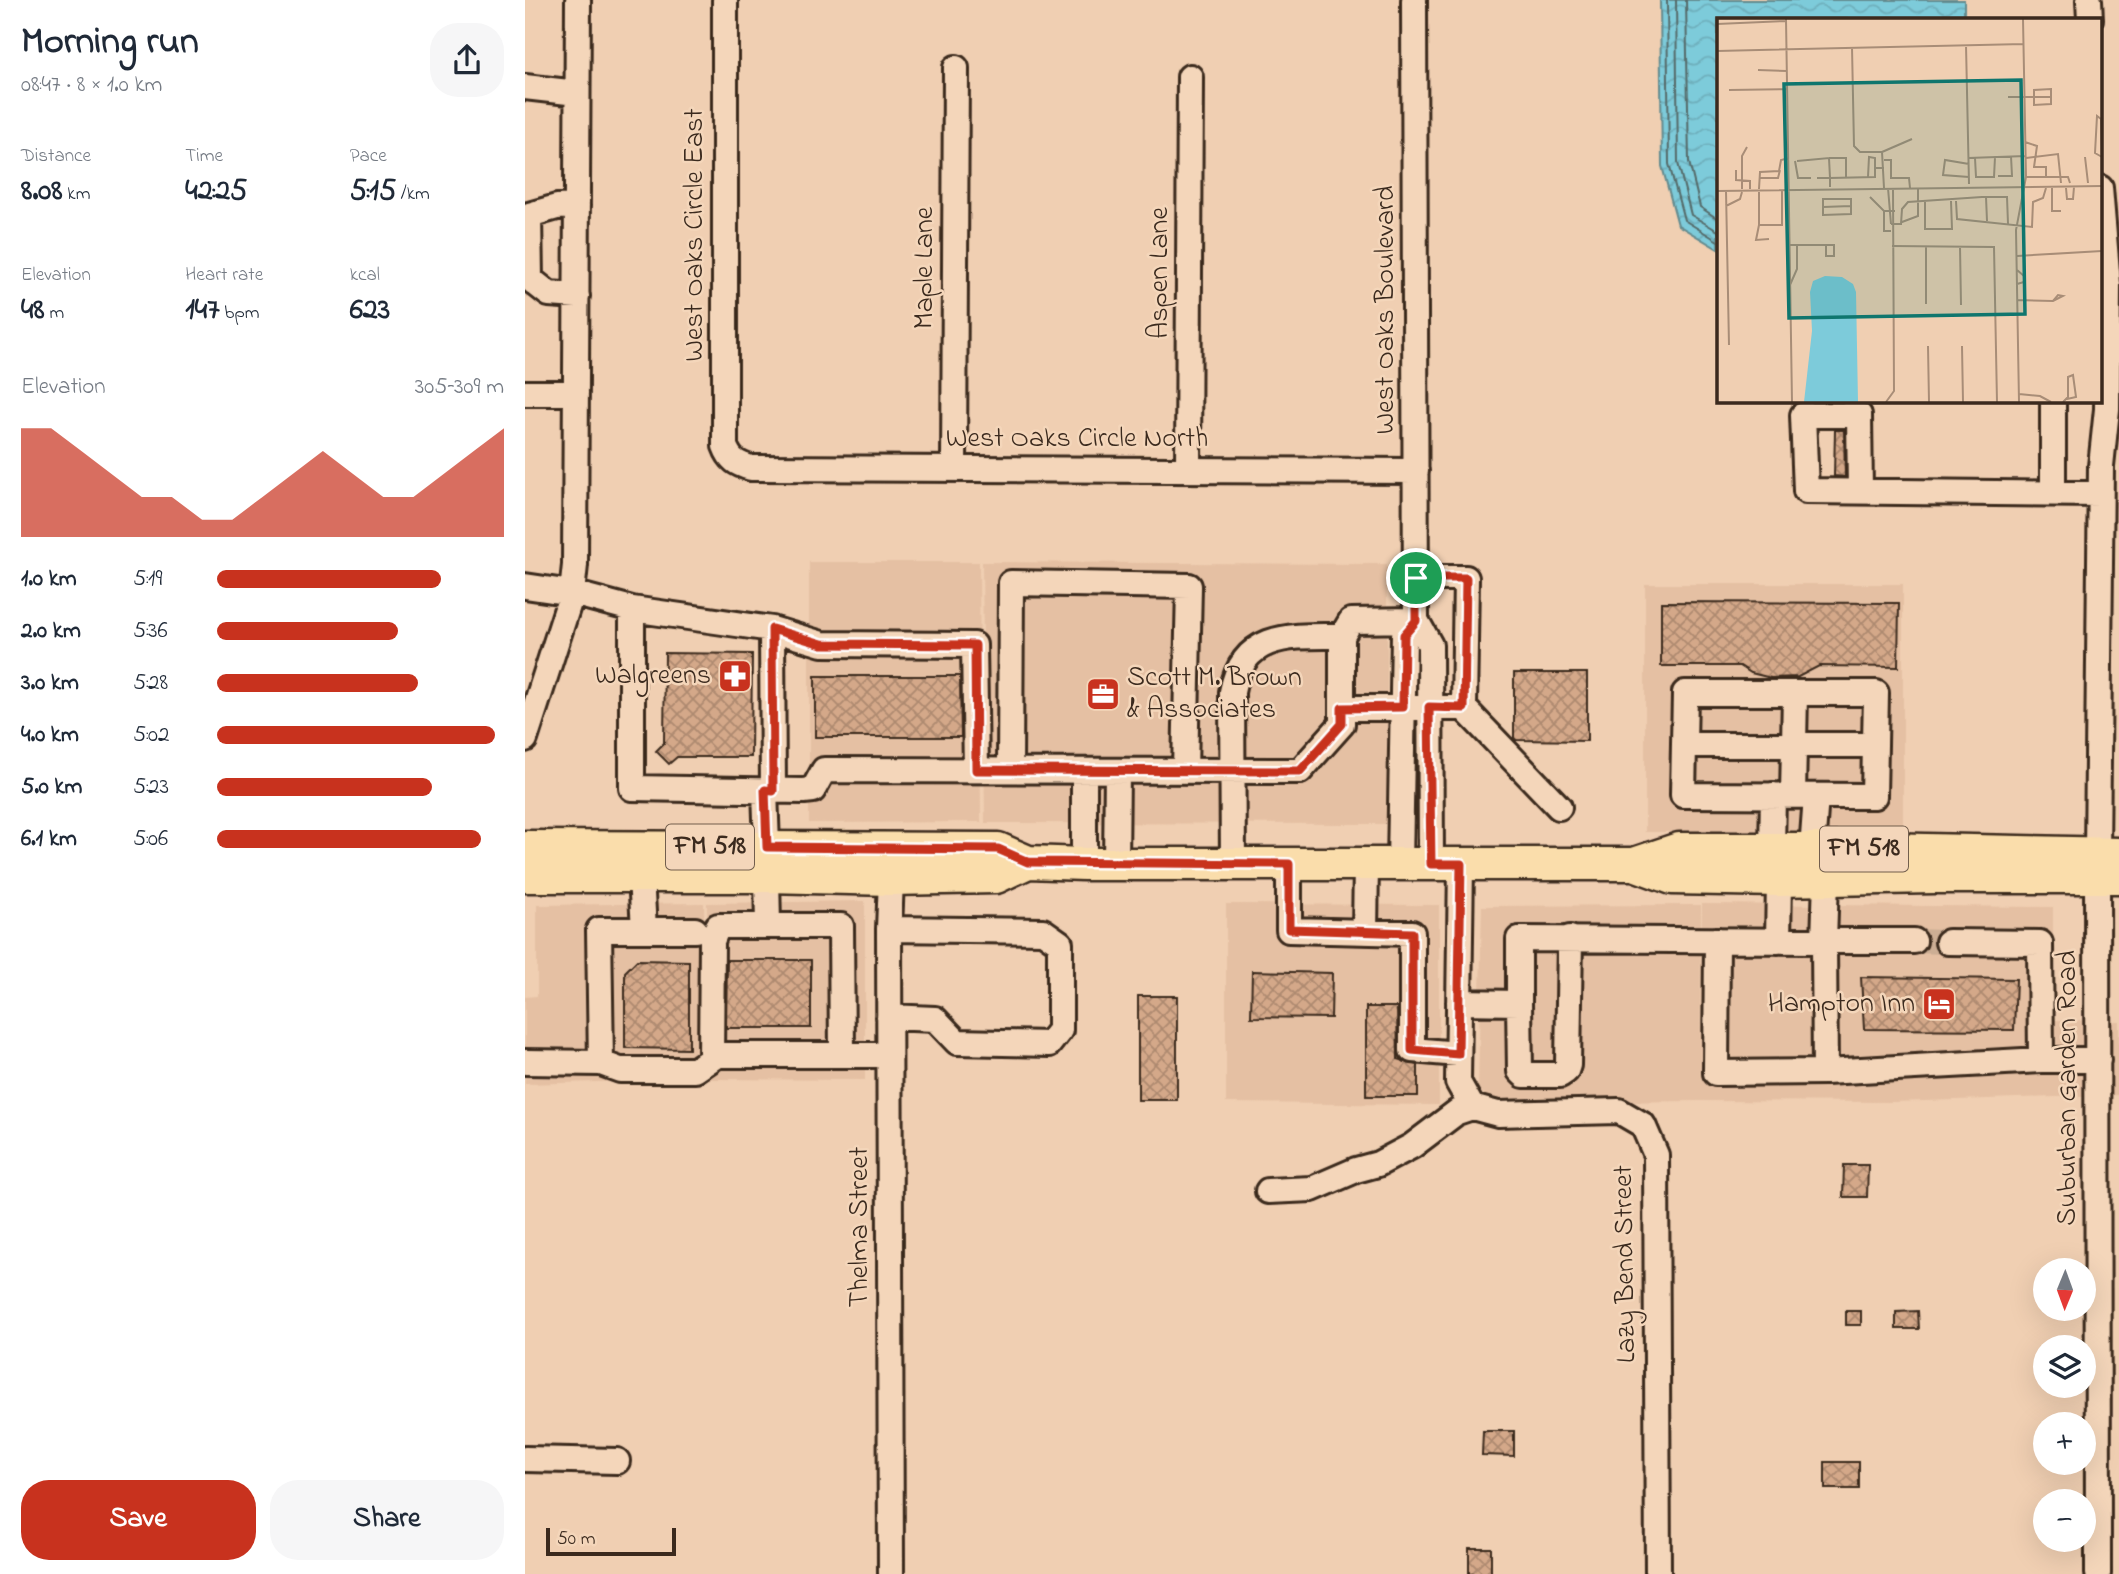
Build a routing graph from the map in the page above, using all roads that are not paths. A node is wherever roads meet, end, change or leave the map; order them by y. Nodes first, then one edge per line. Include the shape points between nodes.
1 (577, 0) edge
2 (725, 0) edge
3 (1414, 0) edge
4 (2089, 0) edge
5 (2090, 18) edge
6 (956, 68) dead end
7 (1190, 77) dead end
8 (525, 87) edge
9 (577, 93) junction
10 (577, 206) junction
11 (2101, 228) edge
12 (577, 296) junction
13 (2104, 318) edge
14 (525, 393) edge
15 (576, 393) junction
16 (2053, 402) edge
17 (739, 464) joint
18 (954, 468) junction
19 (1188, 470) junction
20 (1416, 471) junction
21 (1860, 491) dead end
22 (2053, 493) junction
23 (2101, 494) junction
24 (1416, 578) junction
25 (525, 586) edge
26 (572, 593) junction
27 (632, 609) junction
28 (1416, 621) junction
29 (772, 629) junction
30 (1342, 636) junction
31 (1795, 693) junction
32 (1403, 707) junction
33 (1429, 707) junction
34 (1342, 708) junction
35 (1464, 708) junction
36 (525, 739) edge
37 (1684, 745) junction
38 (1794, 745) junction
39 (1875, 745) junction
40 (976, 770) junction
41 (1010, 770) junction
42 (1084, 771) junction
43 (1117, 771) junction
44 (1185, 771) junction
45 (1232, 771) junction
46 (769, 791) junction
47 (1794, 796) junction
48 (1559, 807) dead end
49 (525, 847) edge
50 (1772, 849) junction
51 (1881, 849) junction
52 (1812, 850) junction
53 (767, 862) junction
54 (1028, 862) junction
55 (1084, 864) junction
56 (1116, 864) junction
57 (1233, 864) junction
58 (1289, 864) junction
59 (1366, 864) junction
60 (1400, 864) junction
61 (1446, 864) junction
62 (1634, 864) junction
63 (2108, 866) edge
64 (525, 876) edge
65 (641, 876) junction
66 (1709, 878) junction
67 (1826, 878) junction
68 (891, 880) junction
69 (1779, 880) junction
70 (768, 926) junction
71 (889, 929) junction
72 (644, 930) junction
73 (695, 930) dead end
74 (1365, 931) junction
75 (1570, 938) junction
76 (1717, 940) junction
77 (1778, 941) junction
78 (1824, 941) junction
79 (1914, 941) tunnel mouth
80 (1948, 942) tunnel mouth
81 (1459, 1002) junction
82 (1519, 1003) junction
83 (889, 1017) junction
84 (1458, 1054) junction
85 (842, 1055) junction
86 (889, 1055) junction
87 (711, 1059) junction
88 (2041, 1060) junction
89 (525, 1062) edge
90 (601, 1063) junction
91 (1825, 1072) junction
92 (2105, 1072) edge
93 (1472, 1107) junction
94 (1268, 1191) dead end
95 (525, 1459) edge
96 (617, 1461) dead end
97 (2109, 1511) edge
98 (2109, 1543) edge
99 (891, 1574) edge
100 (1658, 1574) edge
101 (2098, 1574) edge

1 - 9 street
2 - 17 street, West Oaks Circle East via 725,446 728,456
3 - 20 street, West Oaks Boulevard
4 - 5 street
6 - 18 street, Maple Lane
7 - 19 street, Aspen Lane
8 - 9 street
9 - 10 street
10 - 12 street
10 - 12 street via 529,215 529,256 530,279 549,294
11 - 13 street, Suburban Garden Road via 2108,284
12 - 15 street
13 - 23 street, Suburban Garden Road via 2108,409
14 - 15 street
15 - 26 street
16 - 22 street
17 - 18 street, West Oaks Circle North via 751,468
18 - 19 street, West Oaks Circle North
19 - 20 street, West Oaks Circle North
20 - 24 street, West Oaks Boulevard
21 - 22 street
22 - 23 street
23 - 63 street, Suburban Garden Road
24 - 28 street, West Oaks Boulevard
24 - 35 street via 1466,578
25 - 26 street
26 - 27 street
26 - 36 street
27 - 29 street
27 - 46 street via 632,788
28 - 30 street via 1351,621
28 - 32 street, West Oaks Boulevard via 1404,635
28 - 33 street, West Oaks Boulevard via 1430,645
29 - 40 street via 822,644 975,645
29 - 46 street
30 - 34 street
30 - 45 street via 1291,636 1251,652 1235,675 1232,692
31 - 37 street via 1685,693
31 - 38 street
31 - 39 street via 1876,693
32 - 33 street
32 - 34 street
32 - 60 street, West Oaks Boulevard
33 - 35 street
33 - 61 street, West Oaks Boulevard
34 - 45 street via 1342,724 1300,771
35 - 48 street
37 - 38 street
37 - 47 street via 1683,795
38 - 39 street
38 - 47 street
39 - 47 street via 1874,796
40 - 41 street
40 - 46 street via 824,770 813,790
41 - 42 street
41 - 44 street via 1011,583 1189,586
42 - 43 street
42 - 55 street
43 - 44 street
43 - 56 street
44 - 45 street
45 - 57 street
46 - 53 street
47 - 50 street
47 - 52 street
49 - 53 main road, FM 518
50 - 52 main road, FM 518
50 - 62 main road, FM 518 via 1679,849
51 - 52 main road, FM 518
51 - 63 main road, FM 518
51 - 69 main road via 1857,860 1820,864
52 - 66 main road via 1783,862 1722,867
53 - 54 main road, FM 518 via 998,849
53 - 65 main road, FM 518
53 - 68 main road, FM 518
53 - 70 street
54 - 55 main road, FM 518
54 - 68 main road, FM 518 via 996,877
55 - 56 main road, FM 518
56 - 57 main road, FM 518
57 - 58 main road, FM 518
58 - 59 main road, FM 518
58 - 74 street via 1289,929
59 - 60 main road, FM 518
59 - 74 street
60 - 61 main road, FM 518
61 - 62 main road, FM 518
61 - 81 street
62 - 66 main road, FM 518 via 1672,878
63 - 67 main road, FM 518
63 - 92 street, Suburban Garden Road
64 - 65 main road, FM 518
65 - 72 street
66 - 69 main road, FM 518
67 - 69 main road, FM 518
67 - 78 street
68 - 71 street, Thelma Street
69 - 77 street
70 - 85 street via 841,926
70 - 87 street via 718,926 712,941
71 - 83 street, Thelma Street
71 - 83 street via 1043,931 1060,943 1060,1030 1049,1044 957,1042 935,1019
72 - 73 street
72 - 90 street via 599,930
74 - 84 street via 1412,933 1412,1050
75 - 76 street
75 - 82 street via 1519,939
75 - 82 street via 1568,1065 1560,1075 1524,1075 1520,1071
76 - 77 street
76 - 91 street via 1716,1073
77 - 78 street
78 - 79 street
78 - 91 street
80 - 88 street via 2040,943
81 - 82 street
81 - 84 street
83 - 86 street, Thelma Street
84 - 93 street via 1458,1082
85 - 86 street
85 - 87 street via 717,1055
86 - 99 street, Thelma Street
87 - 90 street via 695,1070 620,1070
88 - 91 street
88 - 92 street
89 - 90 street
92 - 97 street, Suburban Garden Road
93 - 94 street via 1457,1112 1412,1146 1378,1164 1312,1189
93 - 100 street, Lazy Bend Street via 1498,1114 1619,1111 1643,1125 1656,1155
95 - 96 street
97 - 98 street, Suburban Garden Road
98 - 101 street, Suburban Garden Road

